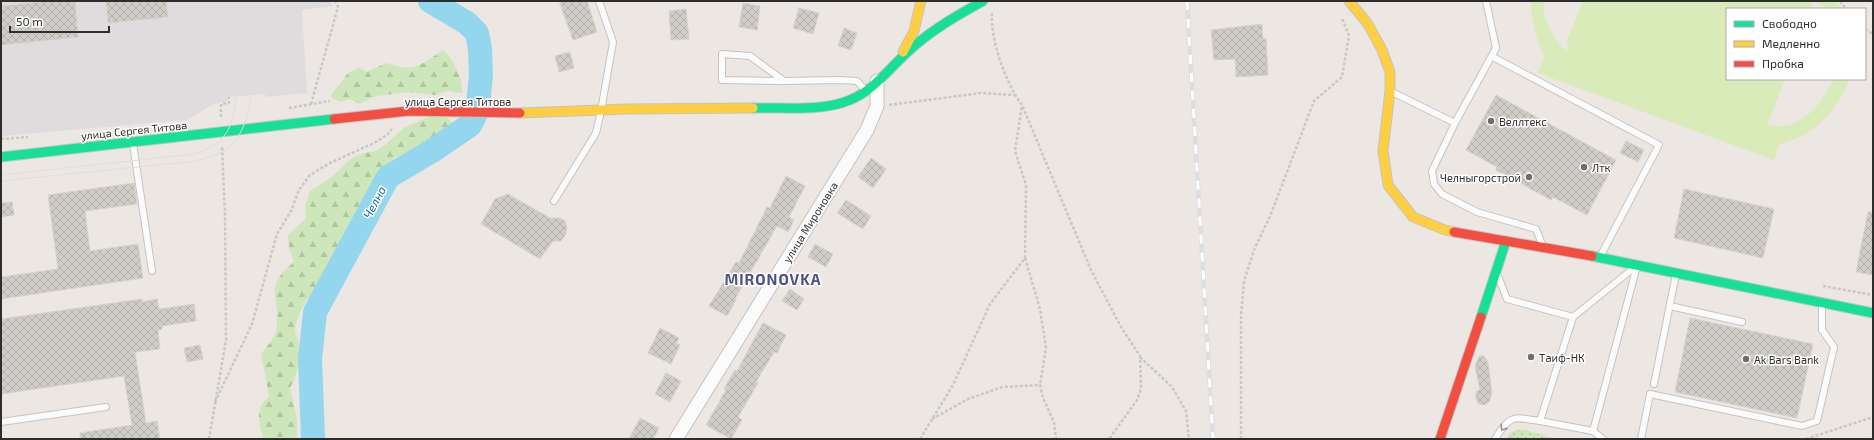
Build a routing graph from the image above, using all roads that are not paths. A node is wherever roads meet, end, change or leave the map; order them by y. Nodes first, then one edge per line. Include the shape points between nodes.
1 (599, 1) edge
2 (922, 1) edge
3 (983, 1) edge
4 (1349, 1) edge
5 (1486, 1) edge
6 (1493, 57) junction
7 (900, 58) junction
8 (784, 81) junction
9 (877, 81) junction
10 (866, 91) junction
11 (1390, 91) junction
12 (601, 111) junction
13 (1455, 123) junction
14 (133, 142) junction
15 (1, 157) edge
16 (554, 200) dead end
17 (1506, 241) junction
18 (1543, 246) junction
19 (1600, 257) junction
20 (1638, 265) junction
21 (152, 271) dead end
22 (1496, 271) junction
23 (1676, 273) junction
24 (1822, 303) junction
25 (1670, 306) junction
26 (1873, 313) edge
27 (1573, 317) junction
28 (1742, 322) dead end
29 (1654, 384) dead end
30 (106, 407) dead end
31 (1540, 421) junction
32 (1, 422) edge
33 (1593, 431) junction
34 (676, 439) edge
35 (1440, 439) edge
36 (1496, 439) edge
37 (1603, 439) edge
38 (1641, 439) edge

1 - 12 lane via 613,42
2 - 7 street via 914,32
3 - 7 street via 935,30
4 - 11 street via 1368,24 1382,50 1390,72
5 - 6 lane via 1496,48
6 - 13 lane
6 - 19 lane via 1659,145
7 - 9 street, улица Сергея Титова
8 - 8 lane via 750,56 722,54 722,80
8 - 10 lane via 857,81
9 - 10 street, улица Сергея Титова
9 - 34 street, улица Мироновка via 877,106 867,130
10 - 12 street, улица Сергея Титова via 852,100 819,107
11 - 13 lane
11 - 17 street via 1383,151 1388,185 1413,217 1445,230
12 - 14 street, улица Сергея Титова via 406,112
12 - 16 lane via 596,133
13 - 18 lane via 1432,171 1434,184 1442,194 1477,212 1536,229
14 - 15 street, улица Сергея Титова
14 - 21 lane
17 - 18 street
17 - 22 street
18 - 19 street
19 - 20 street
20 - 23 street
20 - 27 lane
20 - 33 lane
22 - 27 lane via 1507,299
22 - 35 street
23 - 24 street
23 - 25 lane
24 - 26 street
24 - 38 lane via 1822,330 1834,347 1817,422 1802,426 1650,394
25 - 28 lane
25 - 29 lane
27 - 31 lane
30 - 32 lane
31 - 33 lane
31 -> 36 lane via 1515,417 1508,421
33 - 37 lane

